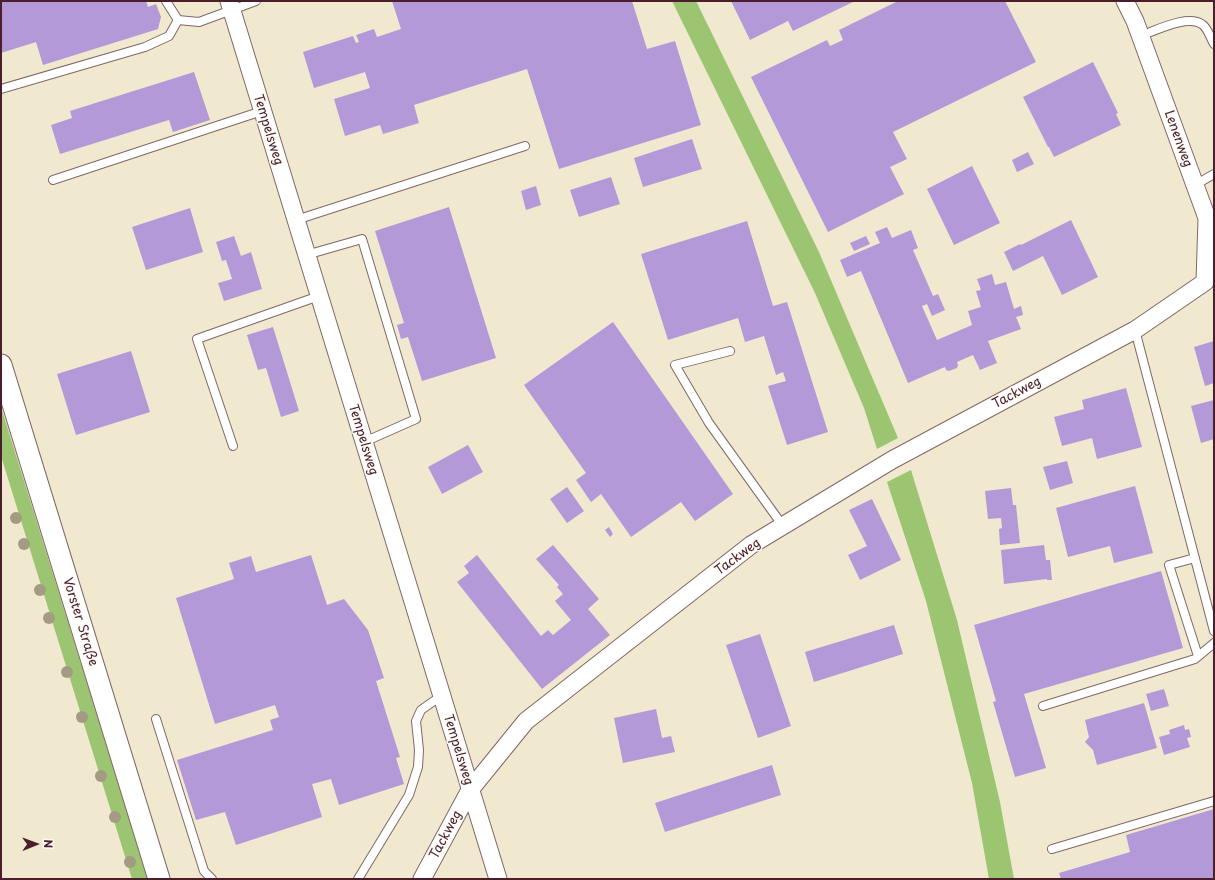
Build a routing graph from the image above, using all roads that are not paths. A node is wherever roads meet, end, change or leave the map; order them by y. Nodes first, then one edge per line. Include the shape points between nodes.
1 (166, 1) edge
2 (256, 1) edge
3 (1125, 1) edge
4 (230, 5) edge
5 (178, 20) junction
6 (1140, 36) junction
7 (1214, 44) edge
8 (1, 89) edge
9 (262, 111) junction
10 (525, 146) dead end
11 (1214, 174) edge
12 (53, 180) dead end
13 (1195, 185) junction
14 (296, 220) junction
15 (306, 255) junction
16 (1210, 281) edge
17 (319, 296) junction
18 (1135, 330) junction
19 (730, 351) dead end
20 (1, 365) edge
21 (364, 442) junction
22 (233, 446) dead end
23 (783, 526) junction
24 (1195, 558) junction
25 (1214, 631) edge
26 (1214, 643) edge
27 (1198, 656) junction
28 (441, 696) junction
29 (1043, 706) dead end
30 (156, 719) dead end
31 (470, 790) junction
32 (1214, 801) edge
33 (1052, 849) dead end
34 (160, 879) edge
35 (212, 879) edge
36 (358, 879) edge
37 (422, 879) edge
38 (498, 879) edge

1 - 5 lane
2 - 4 lane
3 - 6 street, Lenenweg
4 - 5 lane via 199,22
4 - 9 street, Tempelsweg
5 - 8 lane via 169,36 145,47
6 - 7 lane via 1181,21 1193,20 1204,25
6 - 13 street, Lenenweg
9 - 12 lane
9 - 14 street, Tempelsweg
10 - 14 lane
11 - 13 lane
13 - 16 street, Lenenweg via 1206,218
14 - 15 street, Tempelsweg
15 - 17 street, Tempelsweg
15 - 21 lane via 362,239 416,418
16 - 18 street, Tackweg
17 - 21 street, Tempelsweg
17 - 22 lane via 197,339
18 - 23 street, Tackweg via 892,460
18 - 24 lane
19 - 23 lane via 675,366 709,423
20 - 34 street, Vorster Straße
21 - 28 street, Tempelsweg
23 - 31 street, Tackweg via 751,545 526,721
24 - 25 lane
24 - 27 lane via 1169,565
26 - 27 lane
27 - 29 lane
28 - 31 street, Tempelsweg
28 - 36 lane via 421,710 416,722 418,767 409,795
30 - 35 lane via 204,871
31 - 37 street, Tackweg
31 - 38 street, Tempelsweg
32 - 33 lane

